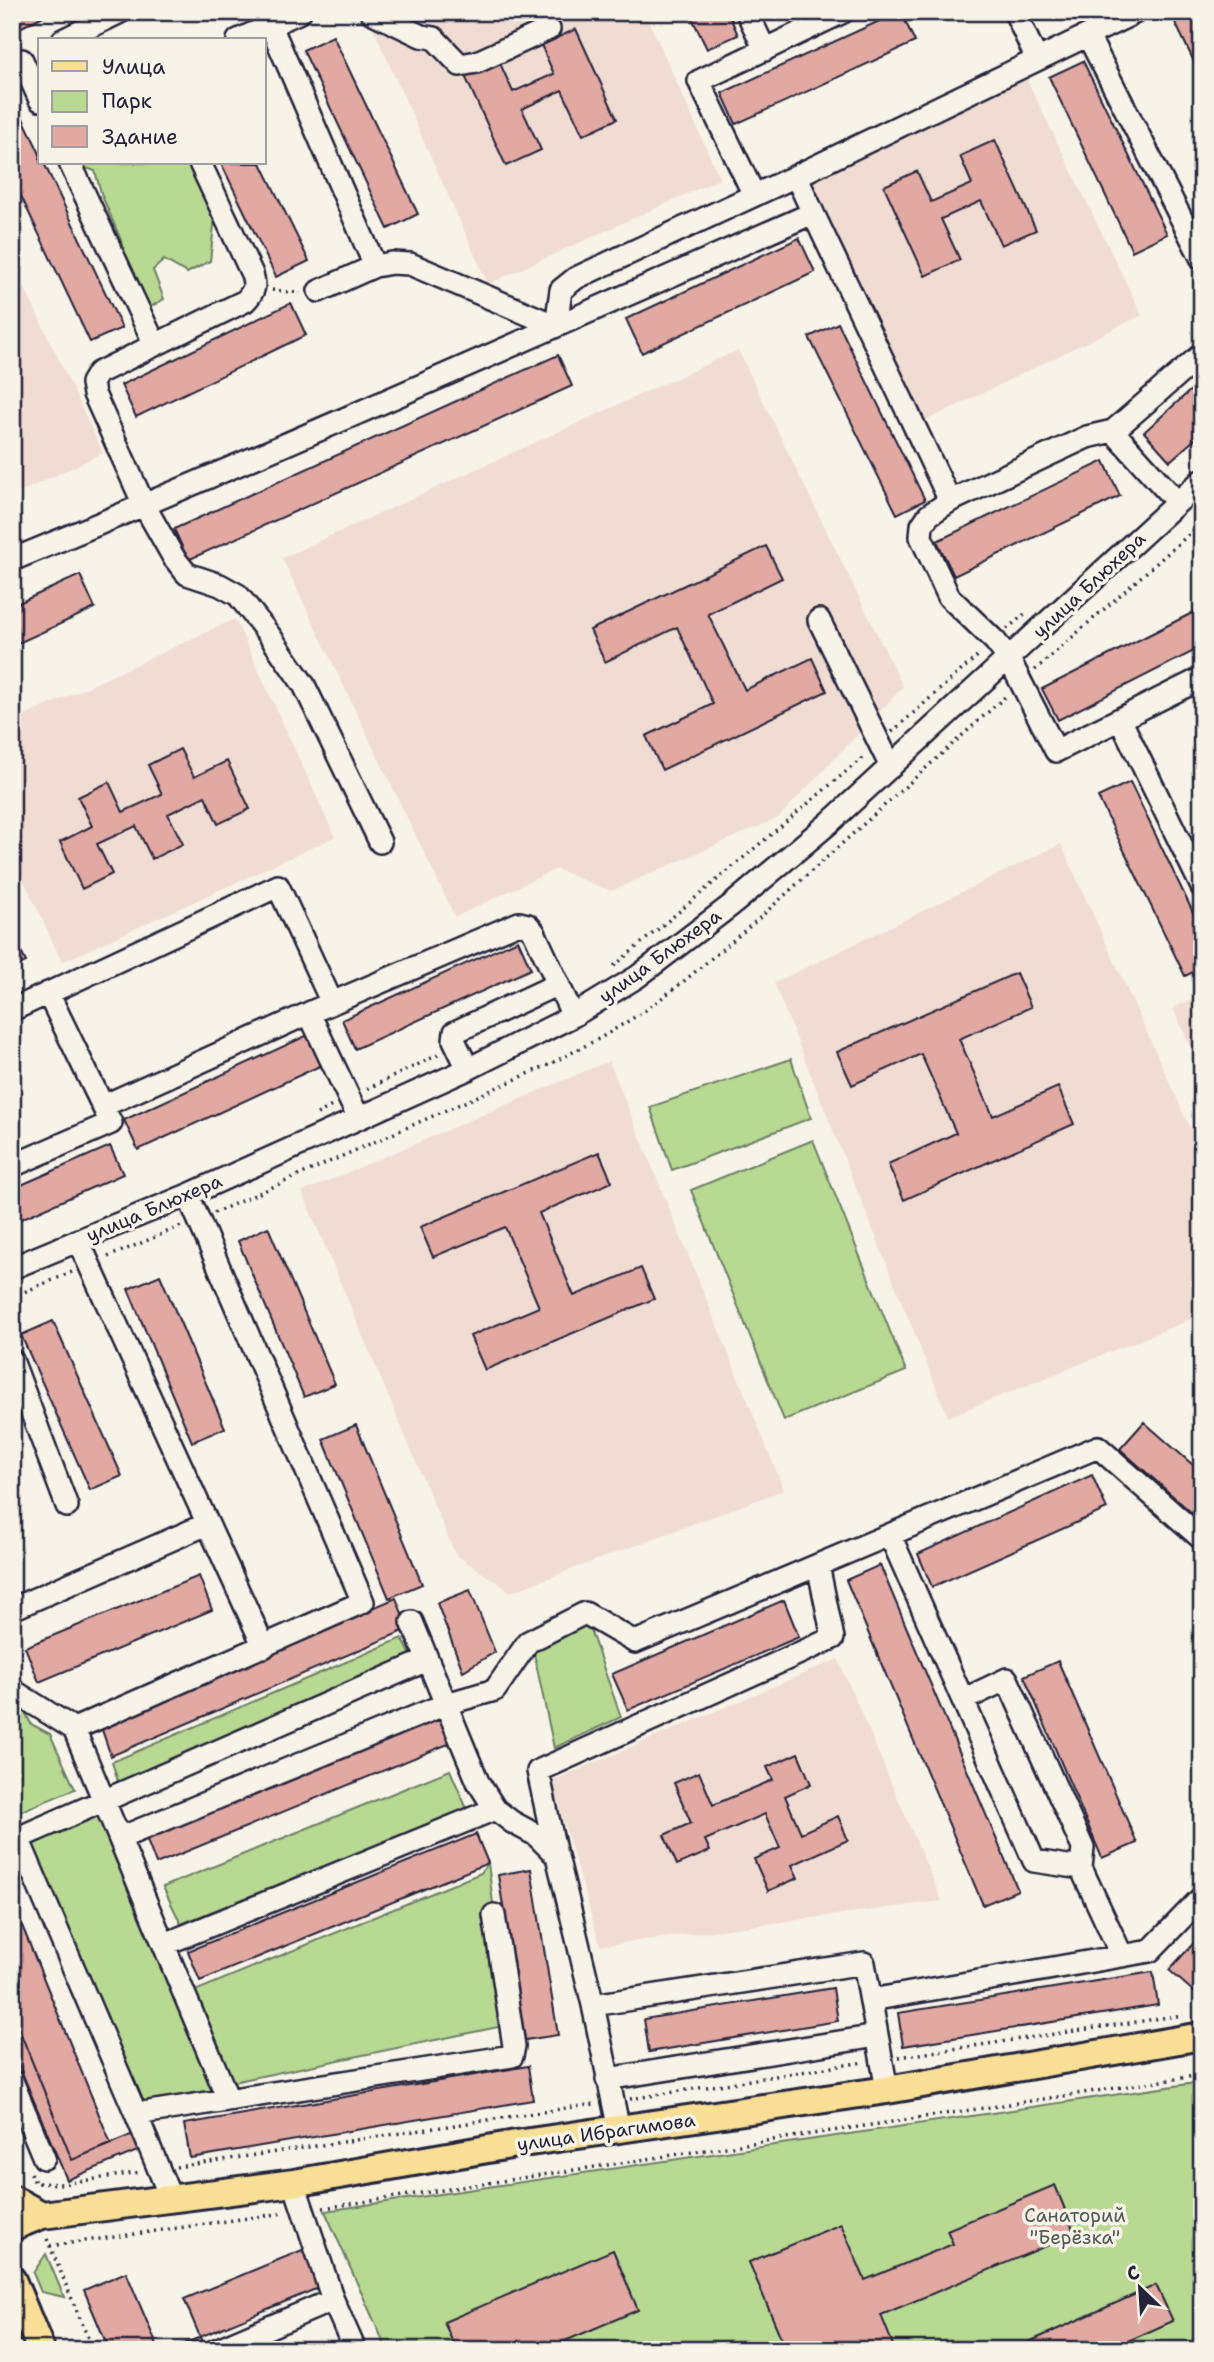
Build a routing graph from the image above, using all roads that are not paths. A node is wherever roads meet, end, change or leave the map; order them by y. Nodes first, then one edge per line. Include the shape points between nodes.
1 (120, 12) edge
2 (300, 12) edge
3 (371, 12) edge
4 (747, 12) edge
5 (844, 12) edge
6 (1016, 12) edge
7 (1136, 12) edge
8 (271, 26) junction
9 (549, 29) dead end
10 (1088, 36) junction
11 (67, 38) edge
12 (243, 38) edge
13 (765, 50) junction
14 (25, 59) edge
15 (1037, 60) junction
16 (38, 95) edge
17 (70, 164) edge
18 (200, 164) edge
19 (796, 176) junction
20 (754, 195) junction
21 (813, 213) junction
22 (1202, 259) edge
23 (375, 266) junction
24 (319, 291) road end
25 (556, 326) junction
26 (155, 345) junction
27 (1202, 354) edge
28 (1113, 430) junction
29 (1202, 480) edge
30 (950, 501) junction
31 (1177, 502) junction
32 (144, 505) junction
33 (12, 559) edge
34 (819, 620) dead end
35 (1010, 659) junction
36 (1202, 678) edge
37 (1120, 719) junction
38 (891, 767) junction
39 (380, 842) dead end
40 (1202, 887) edge
41 (558, 984) junction
42 (48, 993) junction
43 (332, 1003) junction
44 (12, 1010) edge
45 (309, 1013) junction
46 (573, 1016) junction
47 (468, 1069) junction
48 (103, 1106) junction
49 (354, 1107) junction
50 (12, 1166) edge
51 (188, 1195) junction
52 (78, 1240) junction
53 (12, 1268) edge
54 (12, 1360) edge
55 (67, 1506) dead end
56 (207, 1524) junction
57 (890, 1535) junction
58 (1202, 1539) edge
59 (818, 1565) junction
60 (12, 1609) edge
61 (412, 1622) dead end
62 (264, 1647) junction
63 (428, 1660) junction
64 (12, 1690) edge
65 (963, 1700) junction
66 (446, 1704) junction
67 (74, 1729) junction
68 (104, 1801) junction
69 (495, 1809) junction
70 (15, 1837) edge
71 (120, 1838) junction
72 (557, 1856) junction
73 (1082, 1868) junction
74 (1202, 1896) edge
75 (494, 1915) dead end
76 (165, 1944) junction
77 (1122, 1955) junction
78 (871, 2000) junction
79 (593, 2006) junction
80 (1195, 2025) edge
81 (877, 2036) junction
82 (607, 2078) junction
83 (12, 2081) edge
84 (887, 2090) junction
85 (228, 2099) junction
86 (135, 2113) junction
87 (619, 2130) junction
88 (36, 2163) road end
89 (294, 2183) junction
90 (12, 2199) edge
91 (171, 2199) junction
92 (12, 2227) edge
93 (44, 2227) junction
94 (12, 2280) edge
95 (333, 2300) junction
96 (41, 2350) edge
97 (216, 2350) edge
98 (355, 2350) edge

1 - 11 street
2 - 8 street
3 - 9 street via 434,38 460,65 477,62
4 - 13 street
5 - 13 street
6 - 15 street
7 - 10 street
8 - 12 street
8 - 23 street
10 - 15 street
10 - 22 street
13 - 20 street via 699,81
14 - 16 street
15 - 19 street
17 - 26 street
18 - 26 street via 252,274 253,293
19 - 20 street
19 - 21 street
20 - 25 street via 567,283 561,290
21 - 25 street
21 - 30 street
23 - 24 street
23 - 25 street via 410,264
25 - 32 street
26 - 32 street via 109,366 92,383
27 - 28 street
28 - 30 street via 1087,437
28 - 31 street
29 - 31 street, улица Блюхера
30 - 35 street via 929,515 921,537 949,597
31 - 35 street, улица Блюхера
32 - 33 street
32 - 39 street via 187,573 238,595 270,636 304,685
34 - 38 street
35 - 37 street via 1056,751
35 - 38 street, улица Блюхера
36 - 37 street
37 - 40 street
38 - 46 street, улица Блюхера via 733,903 637,977
41 - 43 street via 534,932 519,923
41 - 46 street
41 - 47 street via 456,1032 454,1040
42 - 43 street via 278,886
42 - 44 street
42 - 48 street
43 - 45 street
45 - 48 street
45 - 49 street
46 - 47 street, улица Блюхера
47 - 49 street, улица Блюхера
48 - 50 street via 111,1122
49 - 51 street, улица Блюхера
51 - 52 street, улица Блюхера
51 - 62 street via 363,1602
52 - 53 street, улица Блюхера
52 - 56 street
54 - 55 street
56 - 60 street
56 - 62 street
57 - 58 street via 1098,1447
57 - 59 street
57 - 65 street
59 - 66 street via 635,1642 585,1613 528,1642 495,1690
59 - 72 street via 834,1638 538,1771
61 - 63 street
62 - 67 street
63 - 66 street
63 - 68 street
64 - 67 street
65 - 73 street via 1034,1861
65 - 73 street via 1007,1679 1083,1848
66 - 69 street via 478,1782
66 - 71 street
67 - 68 street
68 - 70 street
68 - 71 street
69 - 72 street via 536,1835
69 - 76 street
70 - 86 street
71 - 76 street
72 - 79 street
73 - 77 street
74 - 77 street via 1150,1951
75 - 85 street via 512,2056
76 - 85 street
77 - 78 street
78 - 79 street via 864,1963
78 - 81 street
79 - 82 street
80 - 84 main road, улица Ибрагимова
81 - 82 street
81 - 84 street
82 - 87 street
83 - 88 street
84 - 87 main road, улица Ибрагимова
85 - 86 street
86 - 91 street
87 - 89 main road, улица Ибрагимова
89 - 91 main road, улица Ибрагимова
89 - 95 street
90 - 93 main road
91 - 93 main road, улица Ибрагимова
92 - 93 main road, улица Ибрагимова
94 - 96 main road
95 - 97 street
95 - 98 street

